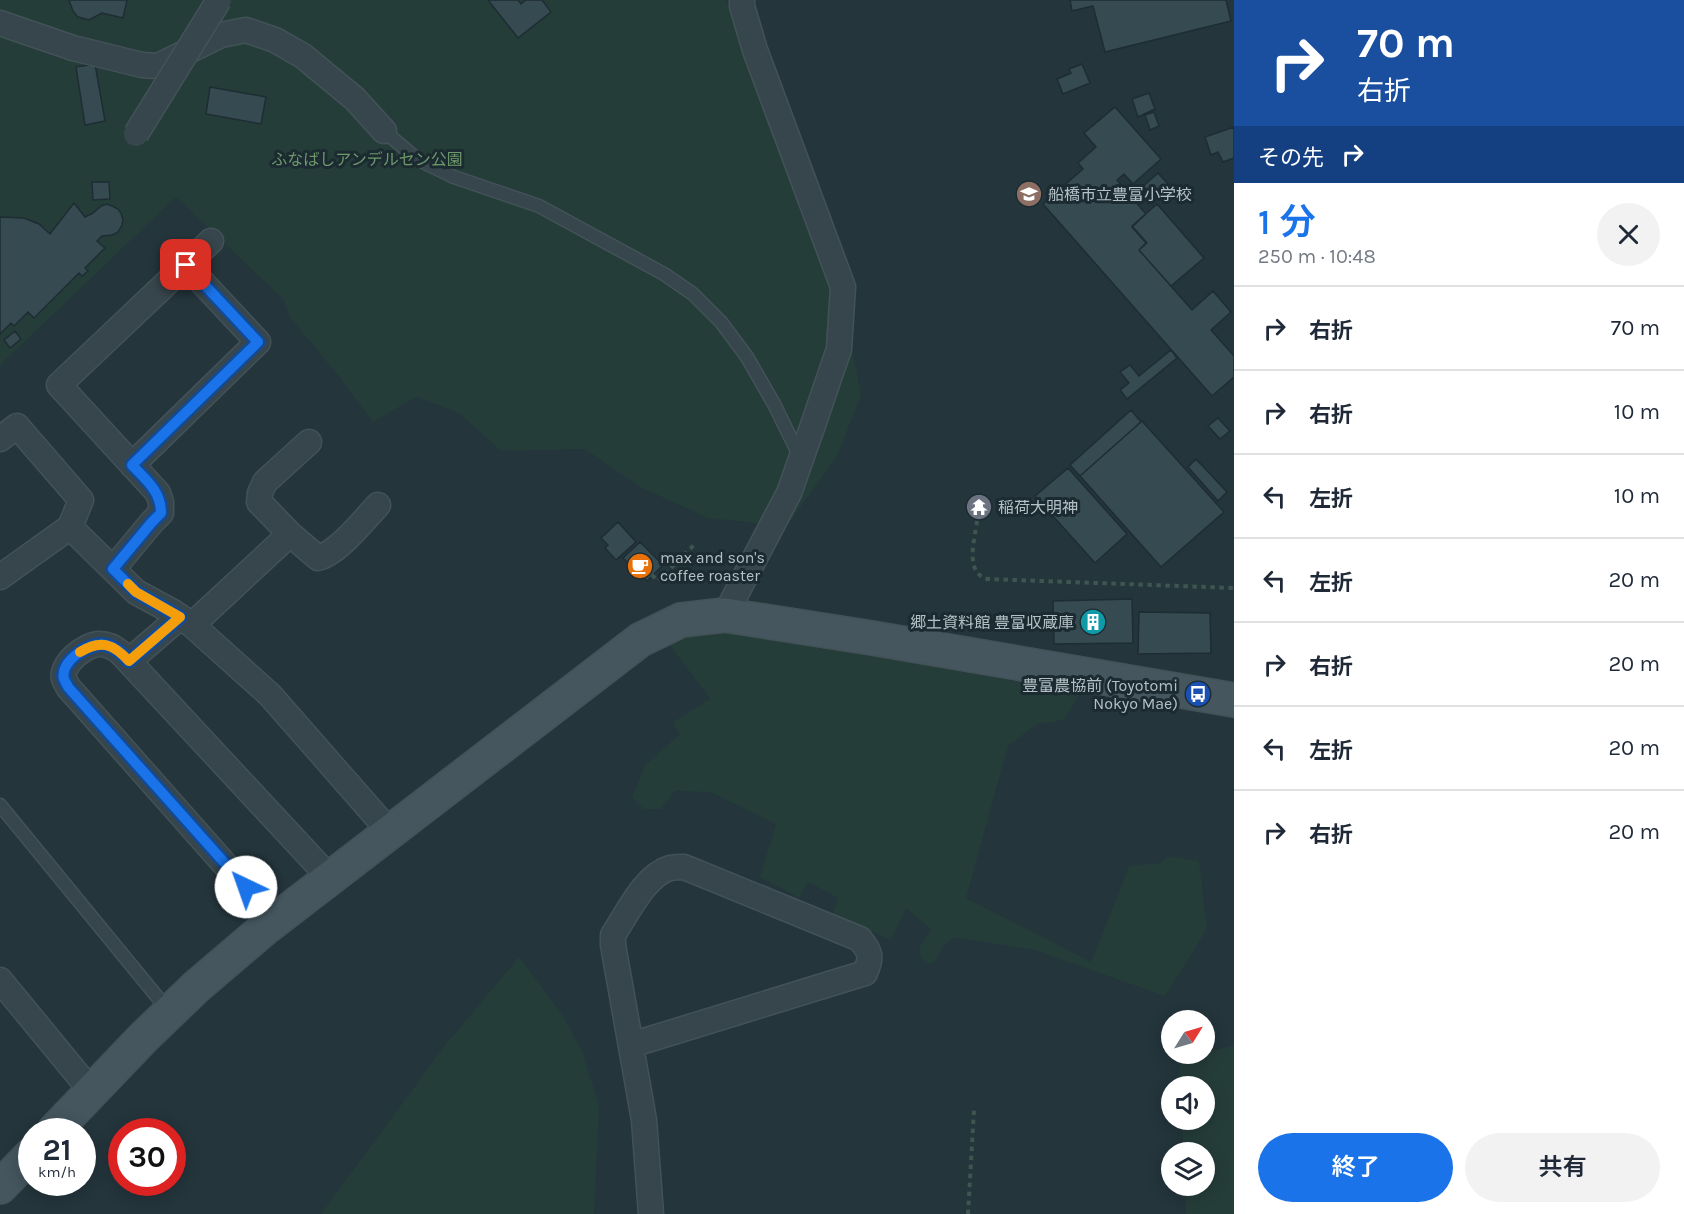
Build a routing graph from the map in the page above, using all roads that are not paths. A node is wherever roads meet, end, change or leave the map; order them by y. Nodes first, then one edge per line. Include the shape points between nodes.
1 (219, 0) edge
2 (742, 0) edge
3 (0, 23) edge
4 (384, 130) joint
5 (136, 134) dead end
6 (211, 241) dead end
7 (186, 265) junction
8 (0, 439) edge
9 (309, 442) dead end
10 (801, 459) junction
11 (132, 465) junction
12 (378, 505) dead end
13 (69, 527) junction
14 (290, 534) junction
15 (113, 569) junction
16 (0, 577) edge
17 (725, 615) junction
18 (186, 621) junction
19 (129, 661) junction
20 (1234, 700) edge
21 (0, 805) edge
22 (390, 832) junction
23 (330, 878) junction
24 (275, 921) junction
25 (0, 980) edge
26 (170, 1012) junction
27 (631, 1045) junction
28 (92, 1092) junction
29 (67, 1118) edge
30 (651, 1214) edge

1 - 5 street, bridge
2 - 10 street via 754,50 843,287 839,349
3 - 4 street via 73,48 158,66 221,35 246,30 303,56 356,99
4 - 10 lane via 417,159 454,177 539,206 693,294 721,322 747,357
6 - 7 street
7 - 11 street via 258,342
7 - 11 street via 59,384
8 - 13 street via 16,426 81,500
9 - 14 street via 265,482 260,492 259,502
10 - 17 street via 789,492
11 - 15 street via 158,493 161,513
12 - 14 street via 326,556 318,558
13 - 15 street
13 - 16 street
14 - 18 street
15 - 18 street via 136,592
17 - 20 street
17 - 22 street via 681,620 640,640
18 - 19 street
18 - 22 street via 270,695
19 - 23 street
19 - 24 street via 115,648 91,645 73,658 64,679
21 - 26 lane
22 - 23 street
23 - 24 street
24 - 26 street
25 - 28 street
26 - 28 street
27 - 27 street via 614,935 646,884 671,867 684,867 860,939 869,950 865,973
27 - 30 street via 644,1120
28 - 29 street

